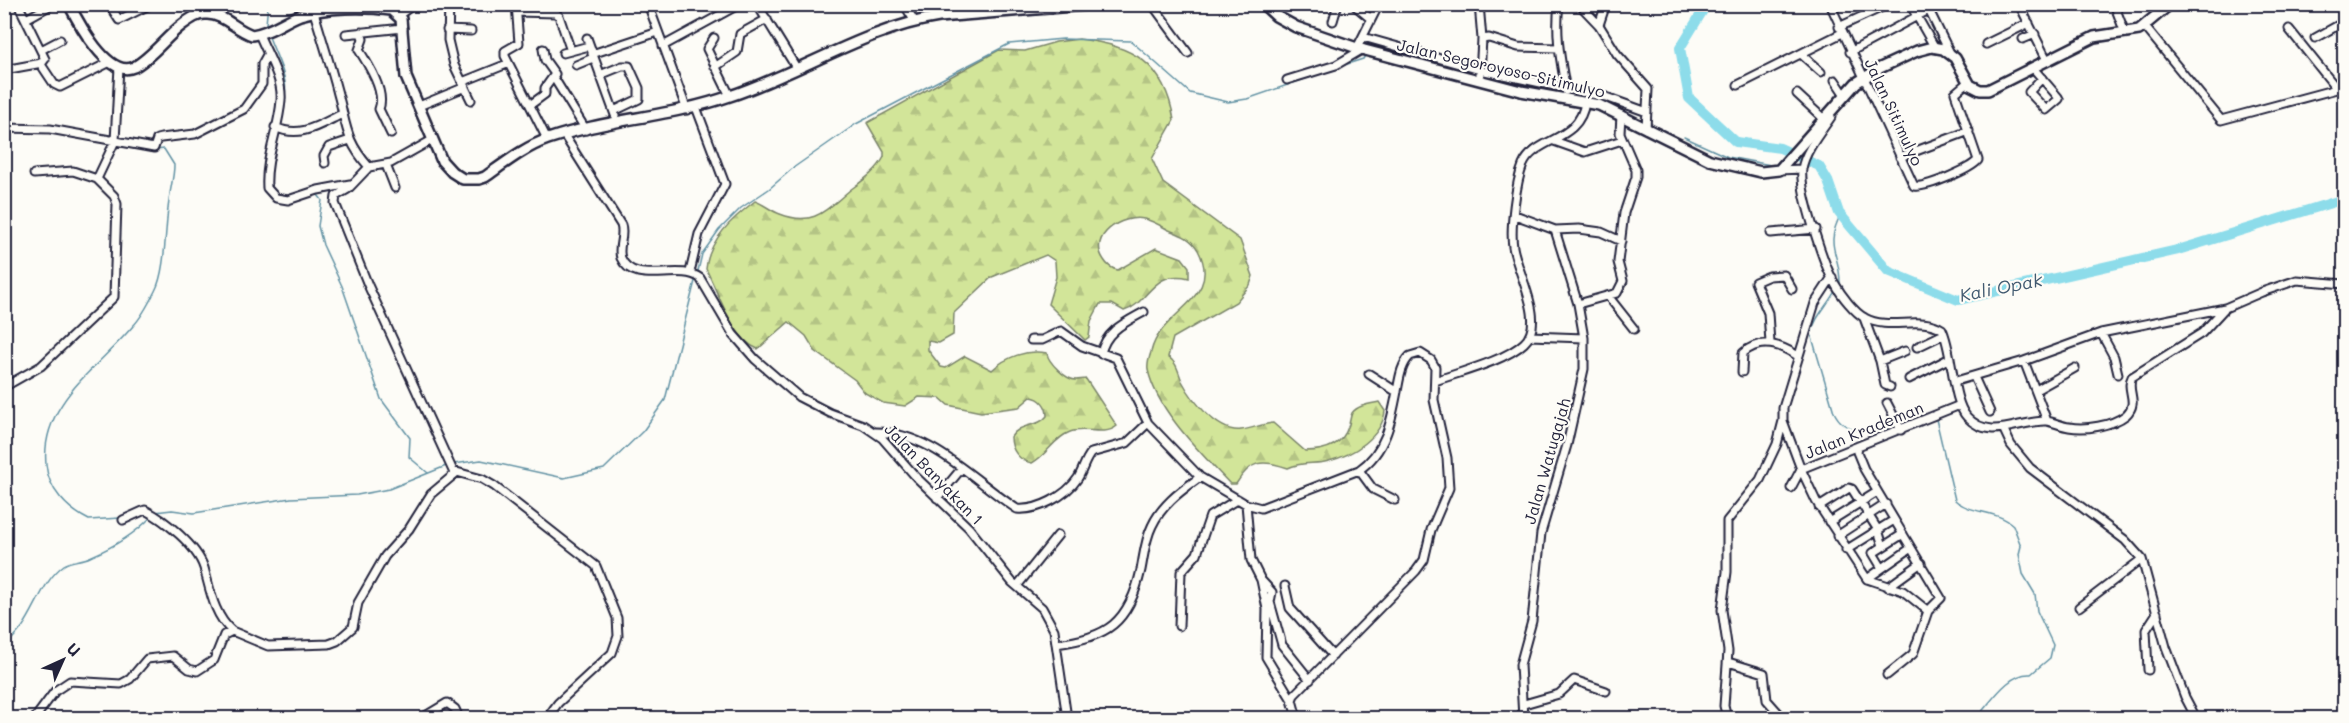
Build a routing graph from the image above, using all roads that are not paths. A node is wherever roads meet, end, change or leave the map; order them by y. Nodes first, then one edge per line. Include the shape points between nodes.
1 (18, 4) edge
2 (53, 4) edge
3 (109, 4) edge
4 (151, 4) edge
5 (414, 4) edge
6 (449, 4) edge
7 (648, 4) edge
8 (740, 4) edge
9 (758, 4) edge
10 (904, 4) edge
11 (954, 4) edge
12 (1097, 4) edge
13 (1152, 4) edge
14 (1263, 4) edge
15 (1338, 4) edge
16 (1353, 4) edge
17 (1379, 4) edge
18 (1479, 4) edge
19 (1559, 4) edge
20 (1579, 4) edge
21 (1606, 4) edge
22 (1830, 4) edge
23 (1889, 4) edge
24 (1910, 4) edge
25 (1940, 4) edge
26 (2019, 4) edge
27 (2114, 4) edge
28 (2170, 4) edge
29 (1052, 5) edge
30 (73, 6) edge
31 (1928, 7) edge
32 (517, 8) edge
33 (402, 10) edge
34 (314, 12) junction
35 (957, 15) junction
36 (1917, 17) junction
37 (26, 19) junction
38 (767, 19) junction
39 (1371, 19) junction
40 (1333, 21) dead end
41 (915, 22) junction
42 (2344, 22) edge
43 (2029, 24) junction
44 (1599, 25) junction
45 (2145, 27) junction
46 (403, 28) junction
47 (2289, 29) dead end
48 (447, 30) junction
49 (1841, 30) junction
50 (471, 31) dead end
51 (362, 32) junction
52 (658, 32) junction
53 (2125, 33) junction
54 (259, 34) junction
55 (346, 34) dead end
56 (2035, 34) junction
57 (1363, 37) junction
58 (714, 38) dead end
59 (2315, 38) dead end
60 (1482, 39) junction
61 (2024, 39) dead end
62 (60, 40) dead end
63 (1986, 44) dead end
64 (663, 46) junction
65 (1558, 48) junction
66 (1935, 48) junction
67 (543, 49) dead end
68 (590, 49) junction
69 (41, 50) junction
70 (1365, 50) junction
71 (1850, 52) junction
72 (1188, 53) dead end
73 (1950, 53) junction
74 (267, 55) junction
75 (1802, 55) junction
76 (2047, 60) junction
77 (40, 63) junction
78 (115, 64) junction
79 (507, 64) junction
80 (576, 65) dead end
81 (715, 67) junction
82 (2033, 68) junction
83 (797, 69) junction
84 (4, 70) edge
85 (1821, 72) dead end
86 (600, 75) junction
87 (1479, 75) junction
88 (1864, 77) junction
89 (554, 78) junction
90 (2042, 78) junction
91 (1287, 80) dead end
92 (1835, 80) dead end
93 (1968, 82) junction
94 (463, 84) junction
95 (1738, 85) dead end
96 (2341, 88) edge
97 (1566, 94) junction
98 (1797, 94) dead end
99 (730, 96) junction
100 (1842, 99) junction
101 (471, 100) dead end
102 (1585, 102) junction
103 (530, 105) junction
104 (419, 106) junction
105 (692, 109) junction
106 (614, 111) junction
107 (1647, 112) junction
108 (342, 114) junction
109 (1621, 116) junction
110 (4, 117) edge
111 (1825, 120) junction
112 (618, 123) junction
113 (6, 128) edge
114 (278, 128) junction
115 (1646, 129) junction
116 (586, 130) junction
117 (1969, 131) junction
118 (391, 134) dead end
119 (564, 135) junction
120 (548, 139) junction
121 (350, 140) junction
122 (432, 140) junction
123 (1622, 140) junction
124 (115, 141) junction
125 (1554, 141) junction
126 (1810, 142) junction
127 (1900, 157) junction
128 (325, 163) dead end
129 (386, 165) junction
130 (1803, 166) junction
131 (369, 167) junction
132 (1782, 167) junction
133 (34, 174) dead end
134 (97, 179) junction
135 (354, 184) junction
136 (394, 188) dead end
137 (1515, 214) junction
138 (1816, 229) junction
139 (1555, 230) junction
140 (1771, 233) dead end
141 (1621, 241) junction
142 (690, 272) junction
143 (1832, 277) junction
144 (2344, 285) edge
145 (1792, 289) dead end
146 (1608, 296) junction
147 (1578, 304) junction
148 (2225, 309) junction
149 (1144, 312) dead end
150 (1864, 318) junction
151 (1634, 329) dead end
152 (2101, 333) junction
153 (1944, 334) junction
154 (1530, 336) junction
155 (1584, 338) junction
156 (1031, 340) dead end
157 (1770, 343) junction
158 (1917, 347) dead end
159 (1905, 351) dead end
160 (1101, 354) junction
161 (1798, 356) junction
162 (1950, 358) junction
163 (1880, 361) junction
164 (2024, 361) junction
165 (2075, 368) dead end
166 (1742, 372) dead end
167 (1369, 374) dead end
168 (2118, 375) dead end
169 (1974, 377) junction
170 (1909, 379) dead end
171 (1435, 381) junction
172 (1956, 381) junction
173 (4, 387) edge
174 (1890, 387) dead end
175 (2036, 390) junction
176 (1397, 392) junction
177 (1887, 403) dead end
178 (1960, 405) junction
179 (1990, 412) dead end
180 (1783, 421) junction
181 (2047, 421) junction
182 (1148, 423) junction
183 (1901, 430) junction
184 (2004, 430) junction
185 (874, 432) junction
186 (1858, 446) junction
187 (452, 467) junction
188 (962, 468) junction
189 (1801, 469) junction
190 (1359, 470) junction
191 (1200, 477) junction
192 (1791, 488) dead end
193 (1877, 492) junction
194 (937, 498) junction
195 (1238, 499) junction
196 (1395, 500) dead end
197 (1860, 502) junction
198 (1246, 504) junction
199 (1886, 504) junction
200 (1819, 507) junction
201 (1868, 516) junction
202 (123, 519) dead end
203 (1894, 520) junction
204 (1829, 522) junction
205 (1878, 530) junction
206 (1903, 534) junction
207 (1058, 535) dead end
208 (1837, 536) junction
209 (1883, 546) junction
210 (1911, 548) junction
211 (1846, 550) junction
212 (2142, 560) junction
213 (1921, 563) junction
214 (1882, 568) junction
215 (1867, 579) junction
216 (1261, 580) junction
217 (1017, 586) junction
218 (1285, 586) dead end
219 (1888, 586) junction
220 (2079, 608) dead end
221 (1928, 611) junction
222 (2157, 612) junction
223 (1179, 626) dead end
224 (232, 631) junction
225 (1056, 644) junction
226 (1333, 656) junction
227 (1728, 662) junction
228 (2148, 670) dead end
229 (1887, 675) dead end
230 (1310, 680) junction
231 (1606, 692) dead end
232 (1292, 700) junction
233 (1524, 704) junction
234 (35, 718) edge
235 (422, 718) edge
236 (459, 718) edge
237 (547, 718) edge
238 (1067, 718) edge
239 (1297, 718) edge
240 (1523, 718) edge
241 (1727, 718) edge
242 (1783, 718) edge
243 (2196, 718) edge

1 - 37 street
2 - 37 street
3 - 4 street via 119,20
5 - 33 street
6 - 48 street
7 - 52 street
8 - 64 street
9 - 38 street
10 - 41 street
11 - 35 street
12 - 29 main road
13 - 72 street
14 - 70 main road, Jalan Segoroyoso-Sitimulyo via 1296,27
15 - 40 street
16 - 39 street
17 - 39 street
18 - 60 street
19 - 65 street
20 - 44 street
21 - 44 street
22 - 49 street, Jalan Sitimulyo
23 - 49 street
24 - 36 street
25 - 31 street, Jalan Sitimulyo
26 - 43 street
27 - 53 street
28 - 45 main road
29 - 35 main road
30 - 78 main road via 97,50
31 - 36 street, Jalan Sitimulyo
31 - 73 street
32 - 68 street via 556,13 567,52
32 - 79 street via 519,43 505,51
33 - 34 main road
33 - 46 main road
34 - 54 main road
34 - 108 street
35 - 41 main road
36 - 66 street
36 - 71 street, Jalan Sitimulyo
37 - 69 street
38 - 81 street via 740,34 737,52
38 - 83 street
39 - 57 street
41 - 83 main road
42 - 59 street
43 - 56 street
43 - 63 street
44 - 107 street via 1617,54 1648,89
45 - 53 main road
45 - 96 street via 2221,120
46 - 51 street
46 - 104 main road via 404,67
47 - 96 street
48 - 50 street
48 - 94 street via 454,65
49 - 71 street, Jalan Sitimulyo
49 - 75 street
51 - 55 street
51 - 118 street via 359,50 373,73 381,102 379,109
52 - 64 street
52 - 68 street
53 - 76 main road via 2094,37
54 - 74 street
54 - 78 main road via 245,33 216,15 198,15 172,32 134,67
56 - 61 street
56 - 76 street
57 - 70 street
57 - 87 street
58 - 81 street via 707,49
60 - 65 street via 1518,47
60 - 87 street
62 - 69 street
64 - 105 street
65 - 97 street
66 - 73 main road
66 - 88 main road via 1917,51
67 - 89 street via 545,60 554,69
68 - 80 street
68 - 86 street
69 - 77 street via 45,59
70 - 87 main road, Jalan Segoroyoso-Sitimulyo
70 - 91 street
71 - 88 street, Jalan Sitimulyo
73 - 93 main road
74 - 114 street via 280,92
74 - 124 street via 262,64 262,84 250,104 236,115 195,134 161,138 154,148
75 - 85 street
75 - 95 street
76 - 82 main road
77 - 78 street via 60,87
77 - 84 street
78 - 124 street
79 - 94 street
79 - 103 street
81 - 99 street
82 - 90 street
82 - 93 main road via 1989,90 1976,89
83 - 99 main road
86 - 106 street
86 - 106 street via 629,66 639,88 639,99
87 - 97 main road, Jalan Segoroyoso-Sitimulyo
88 - 100 main road
88 - 127 street, Jalan Sitimulyo
89 - 103 street via 545,94
89 - 116 street
90 - 90 street via 2059,99 2046,110 2029,92
92 - 100 street
93 - 117 street via 1955,93
94 - 101 street
94 - 104 street
97 - 102 main road, Jalan Segoroyoso-Sitimulyo
97 - 107 street via 1614,99
98 - 111 street
99 - 105 main road
100 - 111 main road
100 - 126 street
102 - 109 main road, Jalan Segoroyoso-Sitimulyo
102 - 125 street via 1573,129
103 - 120 street
104 - 122 main road
105 - 112 main road
105 - 142 street via 725,184 699,234
106 - 112 street
107 - 115 street
108 - 114 street via 306,132
108 - 121 street
109 - 115 main road, Jalan Segoroyoso-Sitimulyo
109 - 123 street
110 - 113 street
111 - 126 main road
112 - 116 main road
113 - 124 street via 51,129
114 - 135 street via 267,181 267,188 276,198 288,200
115 - 132 main road, Jalan Segoroyoso-Sitimulyo via 1726,165 1761,172
116 - 119 main road
117 - 127 street
117 - 127 street, Jalan Sitimulyo via 1978,156 1974,164 1920,187 1912,184
119 - 120 main road
119 - 142 street via 621,225 620,252 628,266 644,273
120 - 122 main road via 474,180 452,172
121 - 128 street via 329,147
121 - 131 street
122 - 129 street
123 - 125 street via 1585,152
123 - 141 street via 1636,177 1624,213
124 - 134 street
125 - 137 street via 1526,160
126 - 130 street
126 - 132 main road
129 - 131 street
129 - 136 street
130 - 132 street, Jalan Segoroyoso-Sitimulyo
130 - 138 street via 1807,208
131 - 135 street
133 - 134 street via 73,171
134 - 173 street via 116,200 114,297 41,366
135 - 187 street via 336,196 335,203 368,285
137 - 139 street
137 - 154 street via 1513,246 1531,307
138 - 140 street
138 - 143 street
139 - 141 street via 1579,228
139 - 147 street, Jalan Watugajah
141 - 146 street via 1618,262 1622,288
142 - 185 street, Jalan Banyakan 1 via 704,282 733,334 773,376 814,406
143 - 150 street
143 - 161 street, Jalan Krademan via 1815,303
144 - 148 street via 2297,280
145 - 157 street via 1784,275 1755,282 1768,313
146 - 147 street
146 - 151 street
147 - 155 street, Jalan Watugajah
148 - 152 street
148 - 181 street via 2202,333 2132,377 2134,402 2124,416 2083,429
149 - 160 street via 1120,325 1104,342
150 - 153 street via 1883,324 1936,326
150 - 163 street
152 - 164 street
152 - 168 street via 2114,357
153 - 158 street
153 - 162 street
154 - 155 street
154 - 171 street via 1512,351
155 - 233 street, Jalan Watugajah via 1578,402 1541,533 1533,612 1520,665
156 - 160 street via 1042,340 1061,331
157 - 161 street
157 - 166 street via 1743,352
159 - 163 street
160 - 182 street via 1118,361
161 - 180 street, Jalan Krademan via 1785,398
162 - 170 street
162 - 172 street
163 - 174 street via 1885,385
164 - 169 street
164 - 175 street
165 - 175 street
167 - 176 street
169 - 172 street
169 - 179 street
171 - 176 street via 1431,360 1415,354 1406,360
171 - 226 street via 1434,400 1448,458 1449,488 1431,530 1426,554 1416,571
172 - 178 street
175 - 181 street
176 - 190 street via 1377,456
177 - 183 street
178 - 183 street, Jalan Krademan
178 - 184 street via 1972,422
180 - 189 street, Jalan Krademan
180 - 227 street via 1760,480 1727,520 1722,610
181 - 184 street
182 - 188 street via 1127,443 1091,453 1074,483 1034,509 1017,509
182 - 191 street
183 - 186 street, Jalan Krademan
184 - 212 street via 2030,468 2125,540
185 - 188 street via 908,437
185 - 194 street, Jalan Banyakan 1
186 - 189 street, Jalan Krademan
186 - 193 street via 1857,453
187 - 224 street via 385,556 356,607 353,627 337,641 329,645 268,646
187 - 237 street via 488,482 596,566 609,596 619,630 612,653
188 - 194 street
189 - 192 street
189 - 200 street
190 - 196 street via 1373,489
190 - 198 street via 1267,507
191 - 195 street
191 - 225 street via 1175,496 1153,524 1130,605 1108,628 1090,639
193 - 197 street
193 - 199 street
194 - 217 street, Jalan Banyakan 1 via 969,528
195 - 198 street
195 - 223 street via 1210,516 1197,554 1181,572
197 - 200 street via 1849,488
197 - 201 street
197 - 204 street
198 - 216 street via 1251,560
199 - 201 street
199 - 203 street
200 - 204 street
201 - 205 street
201 - 208 street
202 - 224 street via 145,510 191,548 204,567 208,588
203 - 205 street
203 - 206 street
204 - 208 street
205 - 209 street
205 - 211 street
206 - 209 street
206 - 210 street
207 - 217 street
208 - 211 street
209 - 214 street via 1873,555
210 - 213 street
210 - 214 street
211 - 215 street
212 - 220 street
212 - 222 street
213 - 219 street
213 - 221 street via 1941,598
214 - 215 street
215 - 219 street
216 - 230 street via 1272,592 1270,602 1282,645
216 - 232 street via 1269,621 1266,657
217 - 225 street, Jalan Banyakan 1 via 1049,616
218 - 226 street via 1290,608
219 - 221 street via 1903,591
221 - 229 street via 1915,651
222 - 228 street via 2146,630
222 - 243 street via 2166,647
224 - 234 street via 224,635 214,660 197,670 189,669 173,656 147,659 121,684 70,681 55,691
225 - 238 street, Jalan Banyakan 1
226 - 230 street
227 - 241 street via 1724,706
227 - 242 street via 1764,673 1767,700
230 - 232 street
231 - 233 street via 1574,680 1559,694
232 - 239 street
233 - 240 street, Jalan Watugajah
235 - 236 street via 447,703

